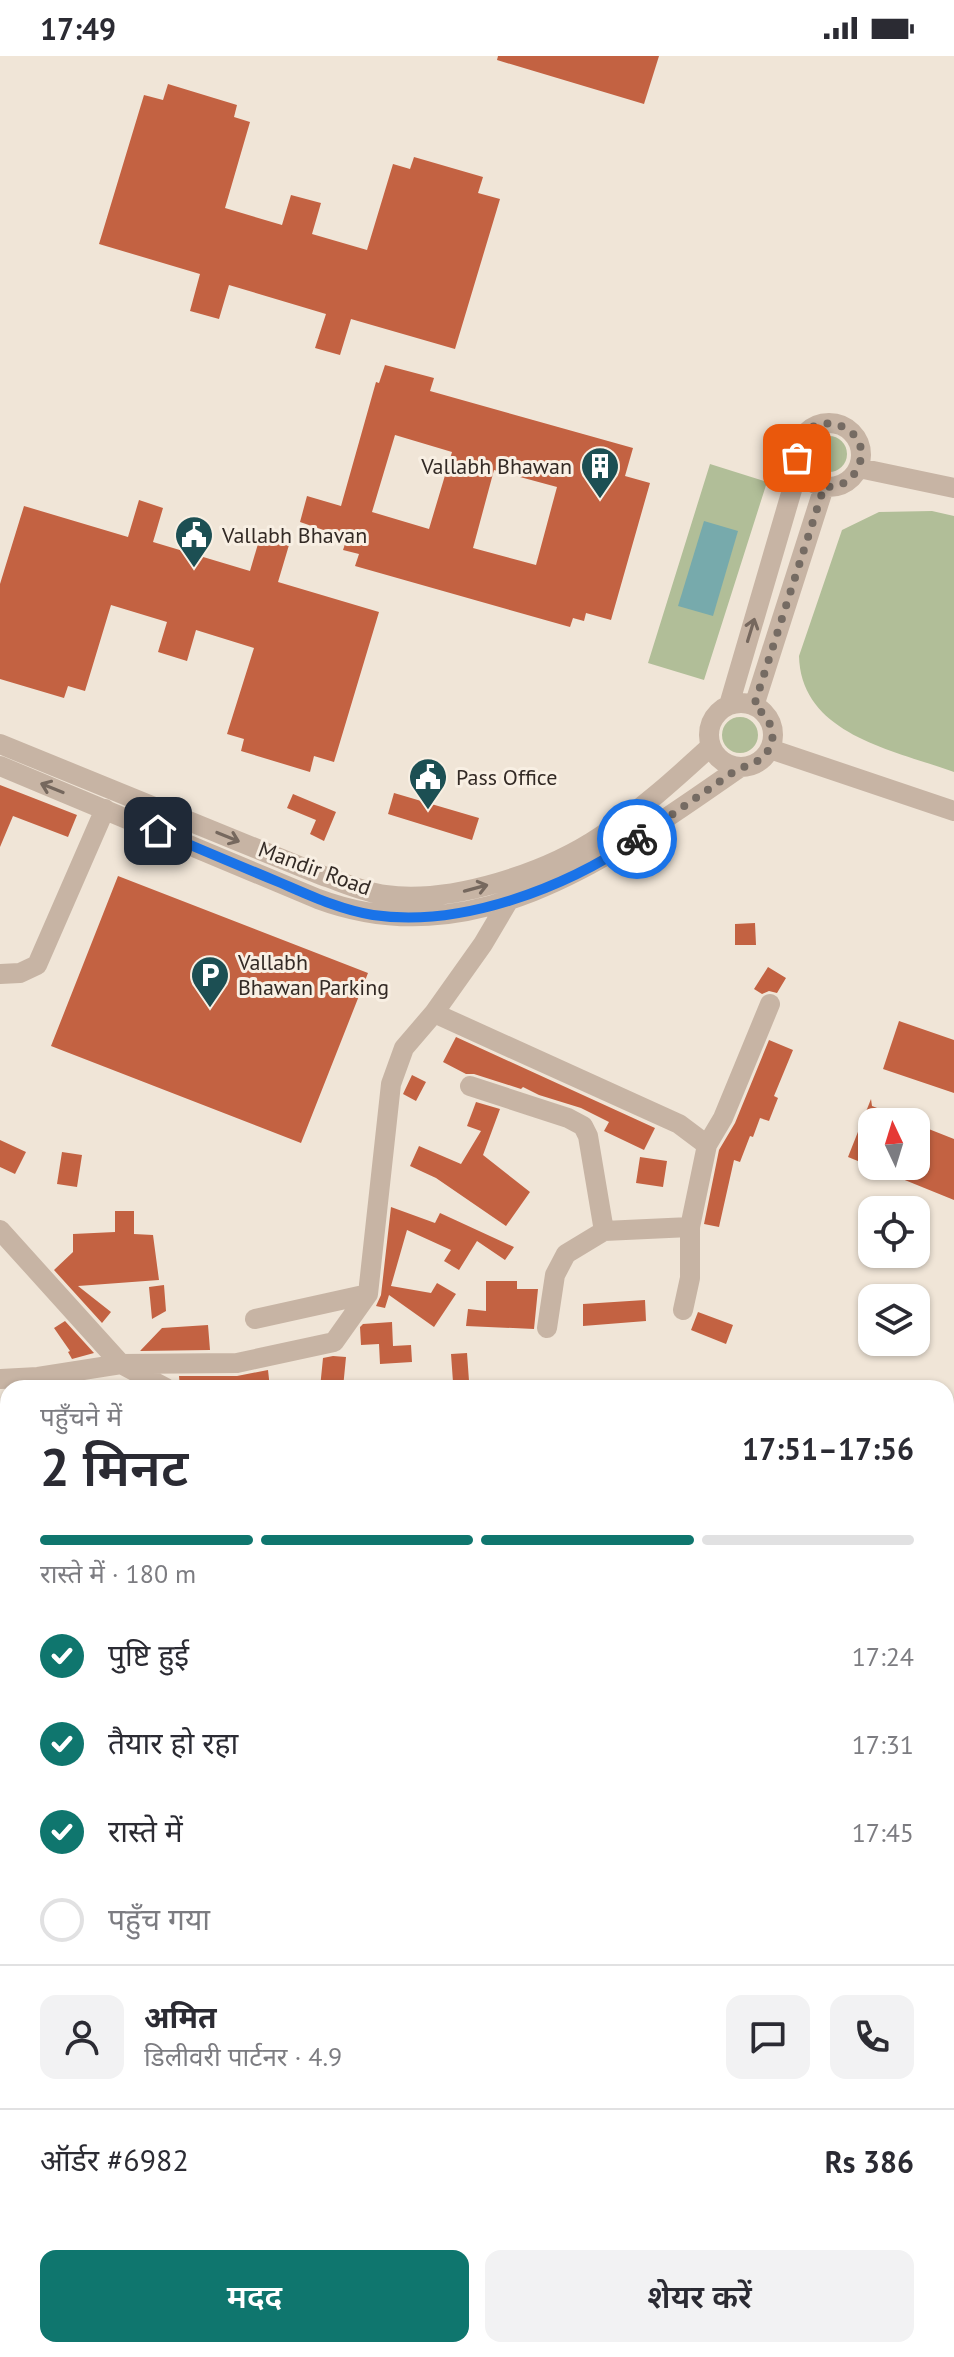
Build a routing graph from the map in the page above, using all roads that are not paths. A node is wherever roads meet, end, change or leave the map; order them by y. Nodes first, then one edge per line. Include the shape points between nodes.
1 (799, 466) junction
2 (859, 468) junction
3 (824, 487) junction
4 (954, 488) edge
5 (729, 705) junction
6 (754, 706) junction
7 (0, 744) edge
8 (710, 747) junction
9 (770, 749) junction
10 (0, 766) edge
11 (739, 768) junction
12 (105, 809) junction
13 (954, 811) edge
14 (509, 900) junction
15 (0, 974) edge
16 (770, 1004) dead end
17 (434, 1013) junction
18 (470, 1086) dead end
19 (707, 1145) junction
20 (690, 1227) junction
21 (0, 1230) edge
22 (604, 1231) junction
23 (368, 1294) junction
24 (683, 1310) dead end
25 (255, 1319) dead end
26 (547, 1328) dead end
27 (121, 1364) junction
28 (0, 1379) edge
29 (151, 1380) edge

1 - 2 street via 800,441 826,423 855,436
1 - 3 street via 808,480
5 -> 1 street
2 - 3 street via 844,483
2 - 4 street
3 - 6 street
5 - 6 street
5 - 8 street via 711,722
6 - 9 street via 771,724
7 -> 8 street, Mandir Road via 321,875 367,891 404,896 479,889 582,848 657,796
8 - 11 street via 727,765
9 - 11 street via 752,766
9 - 13 street
12 -> 10 street, Mandir Road
11 - 14 street, Mandir Road via 616,852
12 - 14 street, Mandir Road via 358,912 447,914
12 - 15 street via 37,965
14 - 17 street
16 - 19 street
17 - 19 street via 679,1124
17 - 23 street via 404,1048 391,1084
18 - 22 street via 583,1126
19 - 20 street
20 - 22 street
20 - 24 street via 690,1278
21 - 27 street
22 - 26 street via 566,1254 555,1275
23 - 25 street
23 - 27 street via 334,1342 237,1363
27 - 28 street
27 - 29 street

